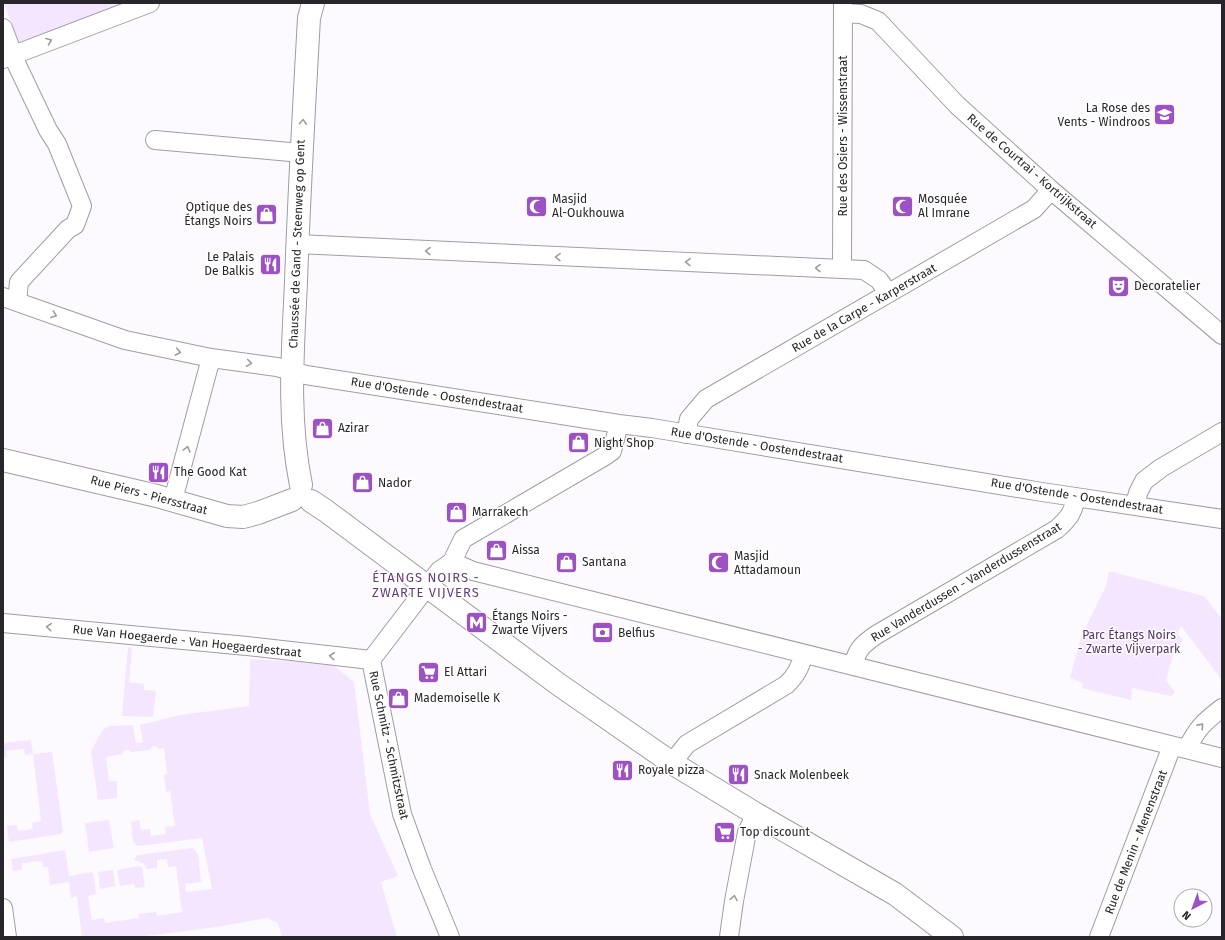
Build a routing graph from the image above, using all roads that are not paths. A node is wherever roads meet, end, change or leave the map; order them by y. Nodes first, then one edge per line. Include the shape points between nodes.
1 (150, 3) edge
2 (313, 3) edge
3 (843, 8) edge
4 (3, 28) edge
5 (8, 57) edge
6 (155, 140) dead end
7 (301, 153) junction
8 (1051, 190) junction
9 (297, 244) junction
10 (842, 269) junction
11 (888, 293) junction
12 (10, 299) edge
13 (1222, 335) edge
14 (211, 358) junction
15 (292, 371) junction
16 (619, 424) junction
17 (1222, 432) edge
18 (686, 434) junction
19 (3, 460) edge
20 (301, 495) junction
21 (1076, 497) junction
22 (173, 500) junction
23 (1135, 505) junction
24 (1222, 519) edge
25 (452, 562) junction
26 (427, 587) junction
27 (3, 623) edge
28 (804, 654) junction
29 (371, 660) junction
30 (854, 665) junction
31 (1222, 708) edge
32 (1179, 747) junction
33 (1222, 758) edge
34 (672, 763) junction
35 (756, 814) junction
36 (3, 908) edge
37 (6, 937) edge
38 (450, 937) edge
39 (728, 937) edge
40 (952, 937) edge
41 (1099, 937) edge

5 -> 1 street
7 -> 2 street, Chaussée de Gand - Steenweg op Gent via 309,18
3 - 8 street, Rue de Courtrai - Kortrijkstraat via 878,21 957,105
3 - 10 street, Rue des Osiers - Wissenstraat
4 - 5 street
5 - 12 street via 57,144 82,206 75,225 68,229 19,282
6 - 7 street
7 - 9 street, Chaussée de Gand - Steenweg op Gent
8 - 11 street, Rue de la Carpe - Karperstraat via 1034,209
8 - 13 street, Rue de Courtrai - Kortrijkstraat
10 -> 9 street
9 - 15 street, Chaussée de Gand - Steenweg op Gent
10 - 11 street via 864,270 879,280
11 - 18 street, Rue de la Carpe - Karperstraat via 706,399 689,419
12 -> 14 street, Rue d'Ostende - Oostendestraat via 125,340
14 -> 15 street, Rue d'Ostende - Oostendestraat
22 -> 14 street
15 - 16 street, Rue d'Ostende - Oostendestraat
15 - 20 street, Chaussée de Gand - Steenweg op Gent via 293,438
16 - 18 street, Rue d'Ostende - Oostendestraat
16 - 25 street via 612,450 605,456 463,539
17 - 23 street via 1144,481
18 - 21 street, Rue d'Ostende - Oostendestraat
19 - 22 street, Rue Piers - Piersstraat
20 - 22 street, Rue Piers - Piersstraat via 243,517 227,516
20 - 26 street
21 - 23 street, Rue d'Ostende - Oostendestraat
21 - 30 street, Rue Vanderdussen - Vanderdussenstraat via 1073,510 1057,529 864,643 857,652
23 - 24 street, Rue d'Ostende - Oostendestraat
25 - 26 street via 439,571
25 - 28 street via 473,571
26 - 29 street, Rue Schmitz - Schmitzstraat
26 - 34 street via 558,684
29 -> 27 street, Rue Van Hoegaerde - Van Hoegaerdestraat
28 - 30 street
28 - 34 street via 794,678 786,685 687,744
29 - 38 street, Rue Schmitz - Schmitzstraat via 402,814
30 - 32 street
32 -> 31 street, Rue de Menin - Menenstraat via 1203,722
32 - 33 street
32 - 41 street, Rue de Menin - Menenstraat
34 - 35 street
39 -> 35 street via 747,832
35 - 40 street via 895,894
36 - 37 street

